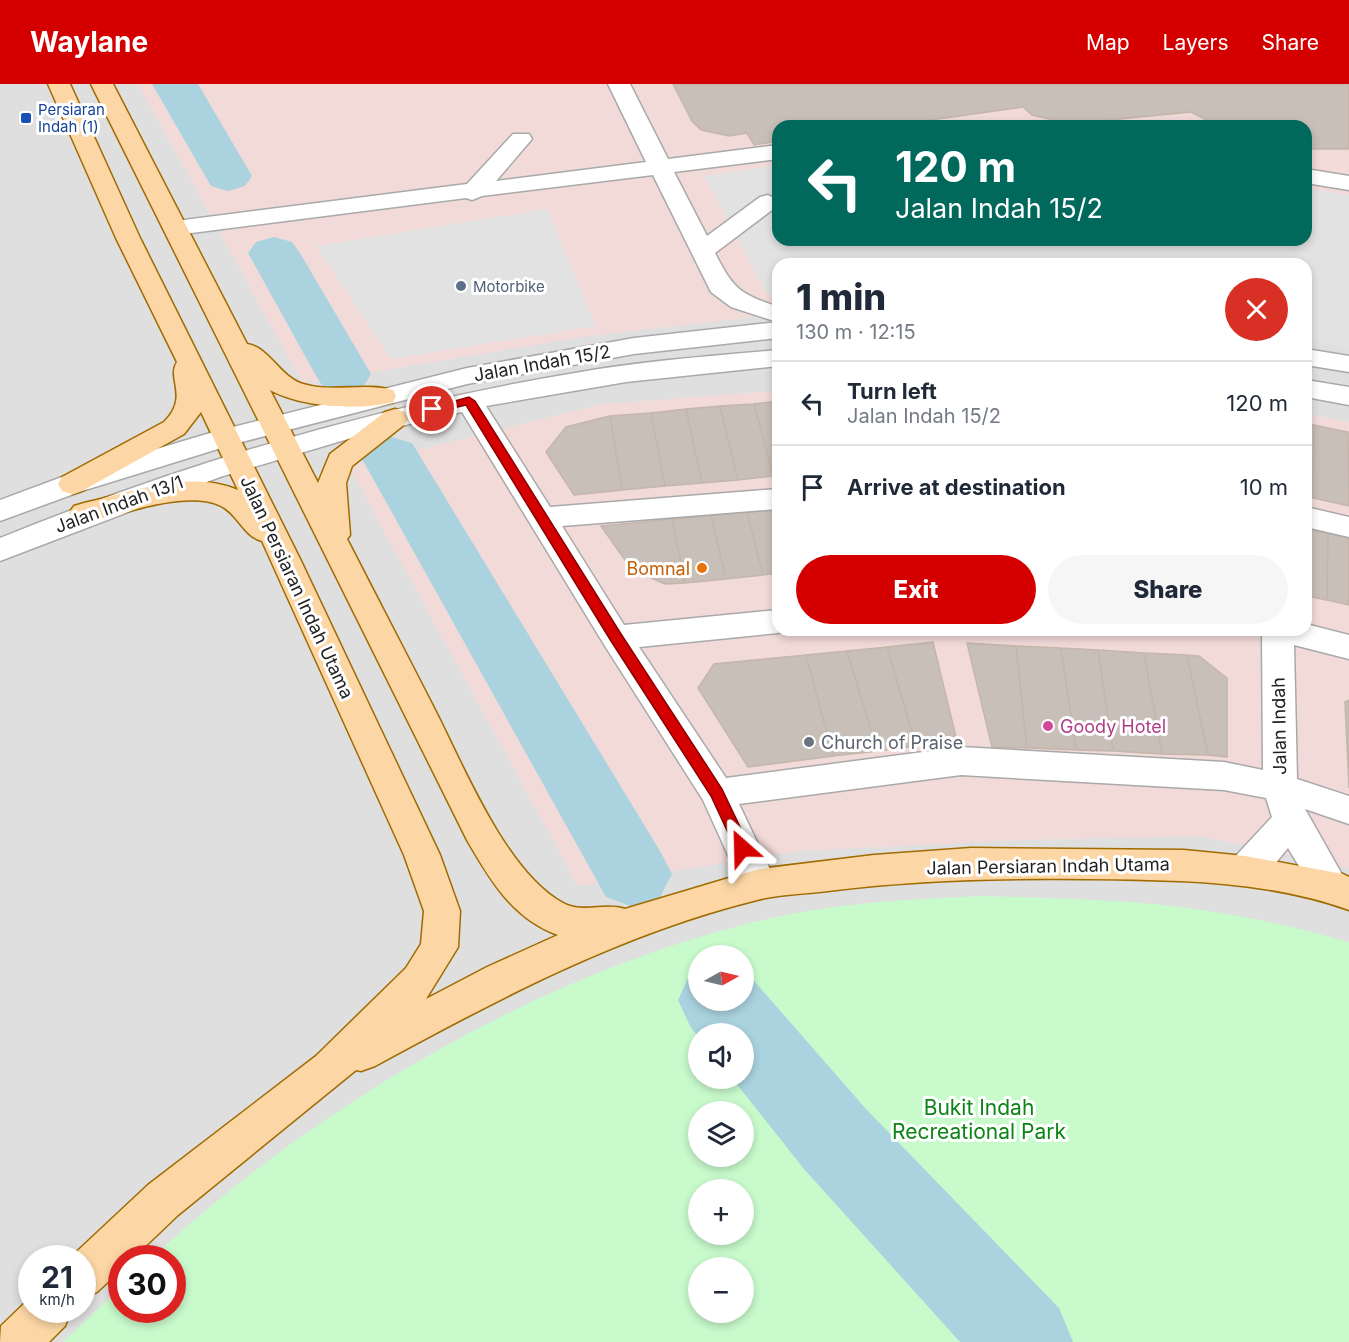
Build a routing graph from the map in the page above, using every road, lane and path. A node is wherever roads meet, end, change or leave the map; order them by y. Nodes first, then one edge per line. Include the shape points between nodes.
1 (59, 84) edge
2 (102, 84) edge
3 (619, 84) edge
4 (520, 139) dead end
5 (772, 153) edge
6 (660, 168) junction
7 (1312, 177) edge
8 (1349, 183) edge
9 (472, 193) junction
10 (768, 202) dead end
11 (176, 228) junction
12 (701, 252) junction
13 (772, 313) edge
14 (772, 331) edge
15 (228, 332) junction
16 (184, 348) junction
17 (1312, 358) edge
18 (772, 359) edge
19 (1349, 364) edge
20 (1312, 389) edge
21 (1349, 396) edge
22 (469, 401) junction
23 (389, 407) junction
24 (280, 436) junction
25 (233, 450) junction
26 (72, 484) junction
27 (772, 499) edge
28 (0, 511) edge
29 (84, 513) junction
30 (542, 518) junction
31 (1312, 518) edge
32 (1349, 527) edge
33 (336, 547) junction
34 (0, 549) edge
35 (286, 561) junction
36 (772, 622) edge
37 (1278, 636) edge
38 (1306, 636) edge
39 (616, 638) junction
40 (1349, 647) edge
41 (1280, 787) junction
42 (717, 793) junction
43 (1349, 810) edge
44 (1291, 821) junction
45 (1245, 871) junction
46 (759, 884) junction
47 (1340, 889) edge
48 (642, 919) junction
49 (330, 1069) junction
50 (96, 1264) edge
51 (36, 1323) edge
52 (17, 1342) edge

1 - 16 main road, Jalan Persiaran Indah Utama via 128,238
2 - 11 main road, Jalan Persiaran Indah Utama
3 - 6 street
4 - 9 street
5 - 6 street
6 - 9 street
6 - 12 street
7 - 8 street
9 - 11 street
10 - 12 street
11 - 15 main road, Jalan Persiaran Indah Utama
12 - 13 street via 720,287 740,302
14 - 23 street, Jalan Indah 15/2 via 551,359
15 - 23 main road via 279,384
15 - 24 main road, Jalan Persiaran Indah Utama
16 - 25 main road, Jalan Persiaran Indah Utama
16 - 26 main road via 192,398 183,419 174,428
17 - 19 street
18 - 22 street, Jalan Indah 15/2 via 588,379
20 - 21 street
22 - 23 street, Jalan Indah 15/2
22 - 30 street
23 - 24 street, Jalan Indah 15/2
23 - 33 main road via 340,461 334,473
24 - 25 street, Jalan Indah 15/2
24 - 33 main road, Jalan Persiaran Indah Utama
25 - 26 street, Jalan Indah 13/1
25 - 29 street, Jalan Indah 13/1
25 - 35 main road, Jalan Persiaran Indah Utama
26 - 28 street, Jalan Indah 13/1
27 - 30 street
29 - 34 street, Jalan Indah 13/1
29 - 35 main road via 190,490 209,491 235,501
30 - 39 street
31 - 32 street
33 - 48 main road, Jalan Persiaran Indah Utama via 479,830 505,873 527,897 552,915 583,925
35 - 49 main road, Jalan Persiaran Indah Utama via 422,855 442,911 439,947 419,980
36 - 39 street
37 - 41 street, Jalan Indah
38 - 40 street
39 - 42 street
41 - 42 street via 1224,776 961,761
41 - 43 street
41 - 44 street, Jalan Indah
42 - 46 street
44 - 45 street
44 - 47 street, Jalan Indah
45 - 46 main road, Jalan Persiaran Indah Utama via 1184,865 971,863
45 - 47 main road, Jalan Persiaran Indah Utama
46 - 48 main road, Jalan Persiaran Indah Utama
48 - 49 main road, Jalan Persiaran Indah Utama via 500,979
49 - 50 main road, Jalan Persiaran Indah Utama via 164,1200
51 - 52 main road

